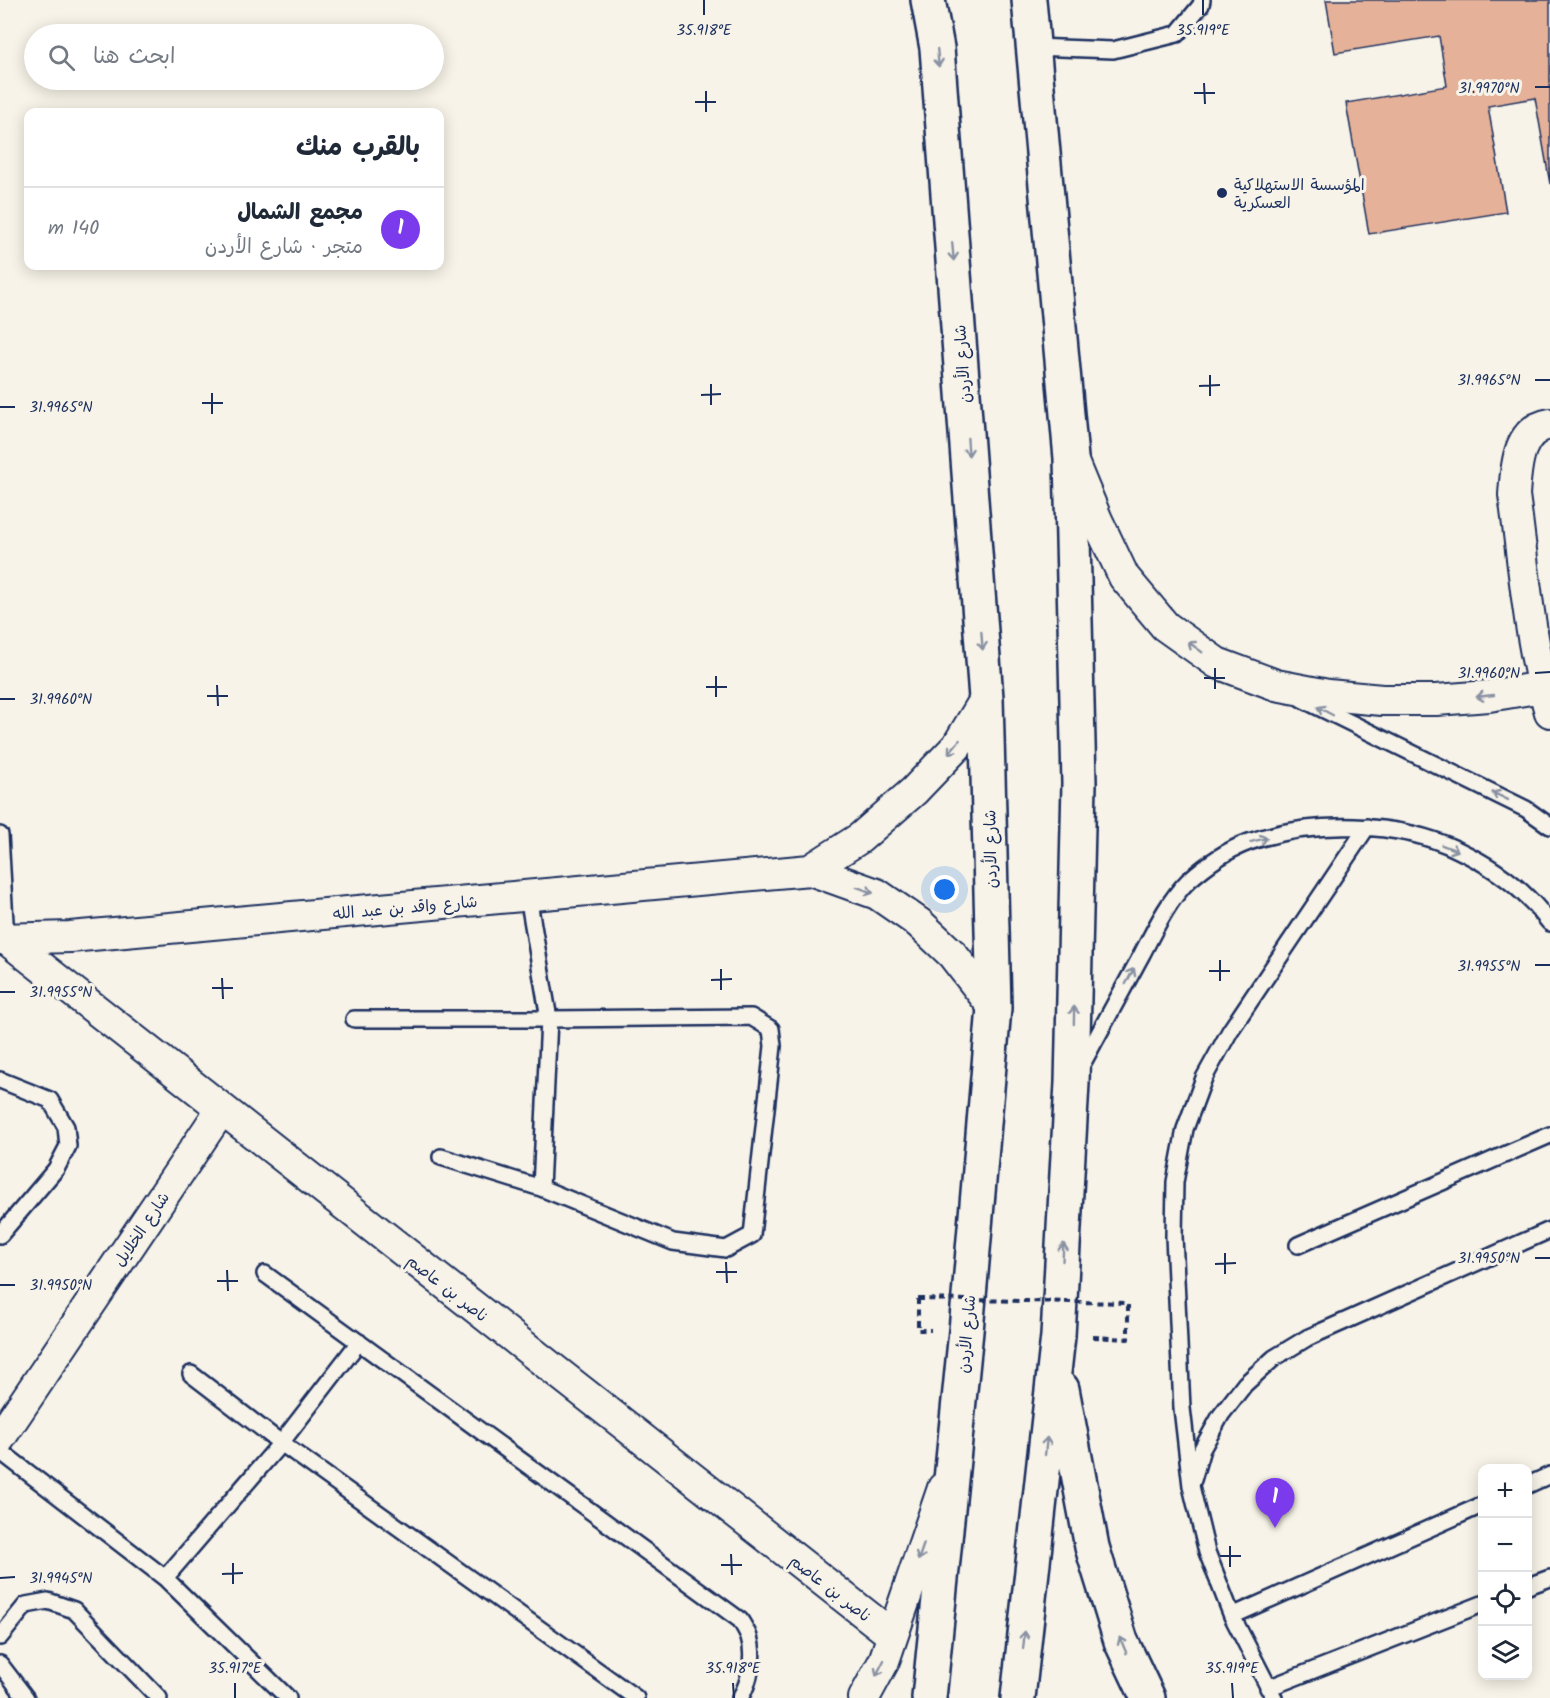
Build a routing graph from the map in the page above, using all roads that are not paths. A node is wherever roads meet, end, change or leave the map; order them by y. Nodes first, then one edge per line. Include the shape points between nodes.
1 (928, 0) edge
2 (1029, 0) edge
3 (1202, 0) edge
4 (1033, 47) junction
5 (1540, 429) edge
6 (1071, 458) junction
7 (1541, 638) edge
8 (1276, 685) junction
9 (986, 698) junction
10 (1546, 699) edge
11 (1550, 826) edge
12 (1367, 827) junction
13 (0, 835) edge
14 (810, 870) junction
15 (528, 896) junction
16 (1550, 923) edge
17 (3, 939) edge
18 (994, 1008) junction
19 (354, 1019) dead end
20 (549, 1020) junction
21 (0, 1080) edge
22 (1072, 1083) junction
23 (221, 1110) junction
24 (1550, 1135) edge
25 (441, 1157) dead end
26 (541, 1188) junction
27 (1550, 1230) edge
28 (0, 1235) edge
29 (1298, 1245) dead end
30 (265, 1274) dead end
31 (359, 1342) junction
32 (1056, 1355) junction
33 (191, 1374) dead end
34 (0, 1438) edge
35 (281, 1443) junction
36 (0, 1451) edge
37 (954, 1457) junction
38 (1550, 1475) edge
39 (1532, 1483) edge
40 (1191, 1486) junction
41 (1478, 1507) edge
42 (165, 1578) junction
43 (1550, 1578) edge
44 (1532, 1584) edge
45 (1478, 1606) edge
46 (1232, 1616) junction
47 (892, 1635) junction
48 (0, 1637) edge
49 (0, 1664) edge
50 (1271, 1693) edge
51 (26, 1698) edge
52 (159, 1698) edge
53 (288, 1698) edge
54 (636, 1698) edge
55 (740, 1698) edge
56 (864, 1698) edge
57 (929, 1698) edge
58 (1018, 1698) edge
59 (1148, 1698) edge

1 -> 9 highway, شارع الأردن via 938,60
2 - 4 highway
3 - 4 lane via 1177,34 1113,50
4 - 6 highway
5 - 7 street via 1523,443 1514,495
8 -> 6 street via 1216,663 1165,626 1124,577
22 -> 6 highway via 1079,783
7 - 10 street
10 -> 8 street via 1489,696 1382,700
11 -> 8 lane via 1526,809
9 -> 14 street, شارع واقد بن عبد الله via 957,746 914,791 860,838
9 - 18 highway, شارع الأردن
12 -> 16 lane via 1412,835 1457,850 1529,898
22 -> 12 lane via 1165,912 1187,882 1215,859 1249,842 1323,827
12 - 40 lane via 1230,1031 1204,1078 1185,1129 1175,1182 1174,1236 1182,1408
13 - 17 lane
14 - 15 street, شارع واقد بن عبد الله
14 -> 18 street, شارع واقد بن عبد الله via 877,894 919,923 952,954
15 - 17 street, شارع واقد بن عبد الله via 70,937
15 - 20 lane
17 - 23 street, ناصر بن عاصم
18 - 37 highway, شارع الأردن
19 - 20 lane
20 - 26 lane
20 - 26 lane via 751,1017 771,1029 773,1046 752,1236 726,1249 673,1242
21 - 28 lane via 50,1100 66,1127 68,1146 56,1169
32 -> 22 highway
23 - 34 street, شارع الخلايل
23 - 47 street, ناصر بن عاصم
24 - 29 lane
25 - 26 lane
27 - 40 lane via 1307,1338 1274,1358 1245,1384 1221,1415 1202,1449
30 - 31 lane
31 - 35 lane
31 - 55 lane via 740,1620 750,1638 751,1660 747,1688
58 -> 32 highway
59 -> 32 highway via 1121,1641 1092,1547
33 - 35 lane
35 - 42 lane
35 - 54 lane
36 - 42 lane
37 -> 47 street
37 - 57 highway, شارع الأردن
38 - 39 lane
40 - 46 lane via 1207,1552
41 - 46 lane
42 - 53 lane
43 - 44 lane
45 - 50 lane
46 - 50 lane
47 -> 56 street via 884,1661
48 - 52 lane via 26,1605 48,1601 74,1610
49 - 51 lane

